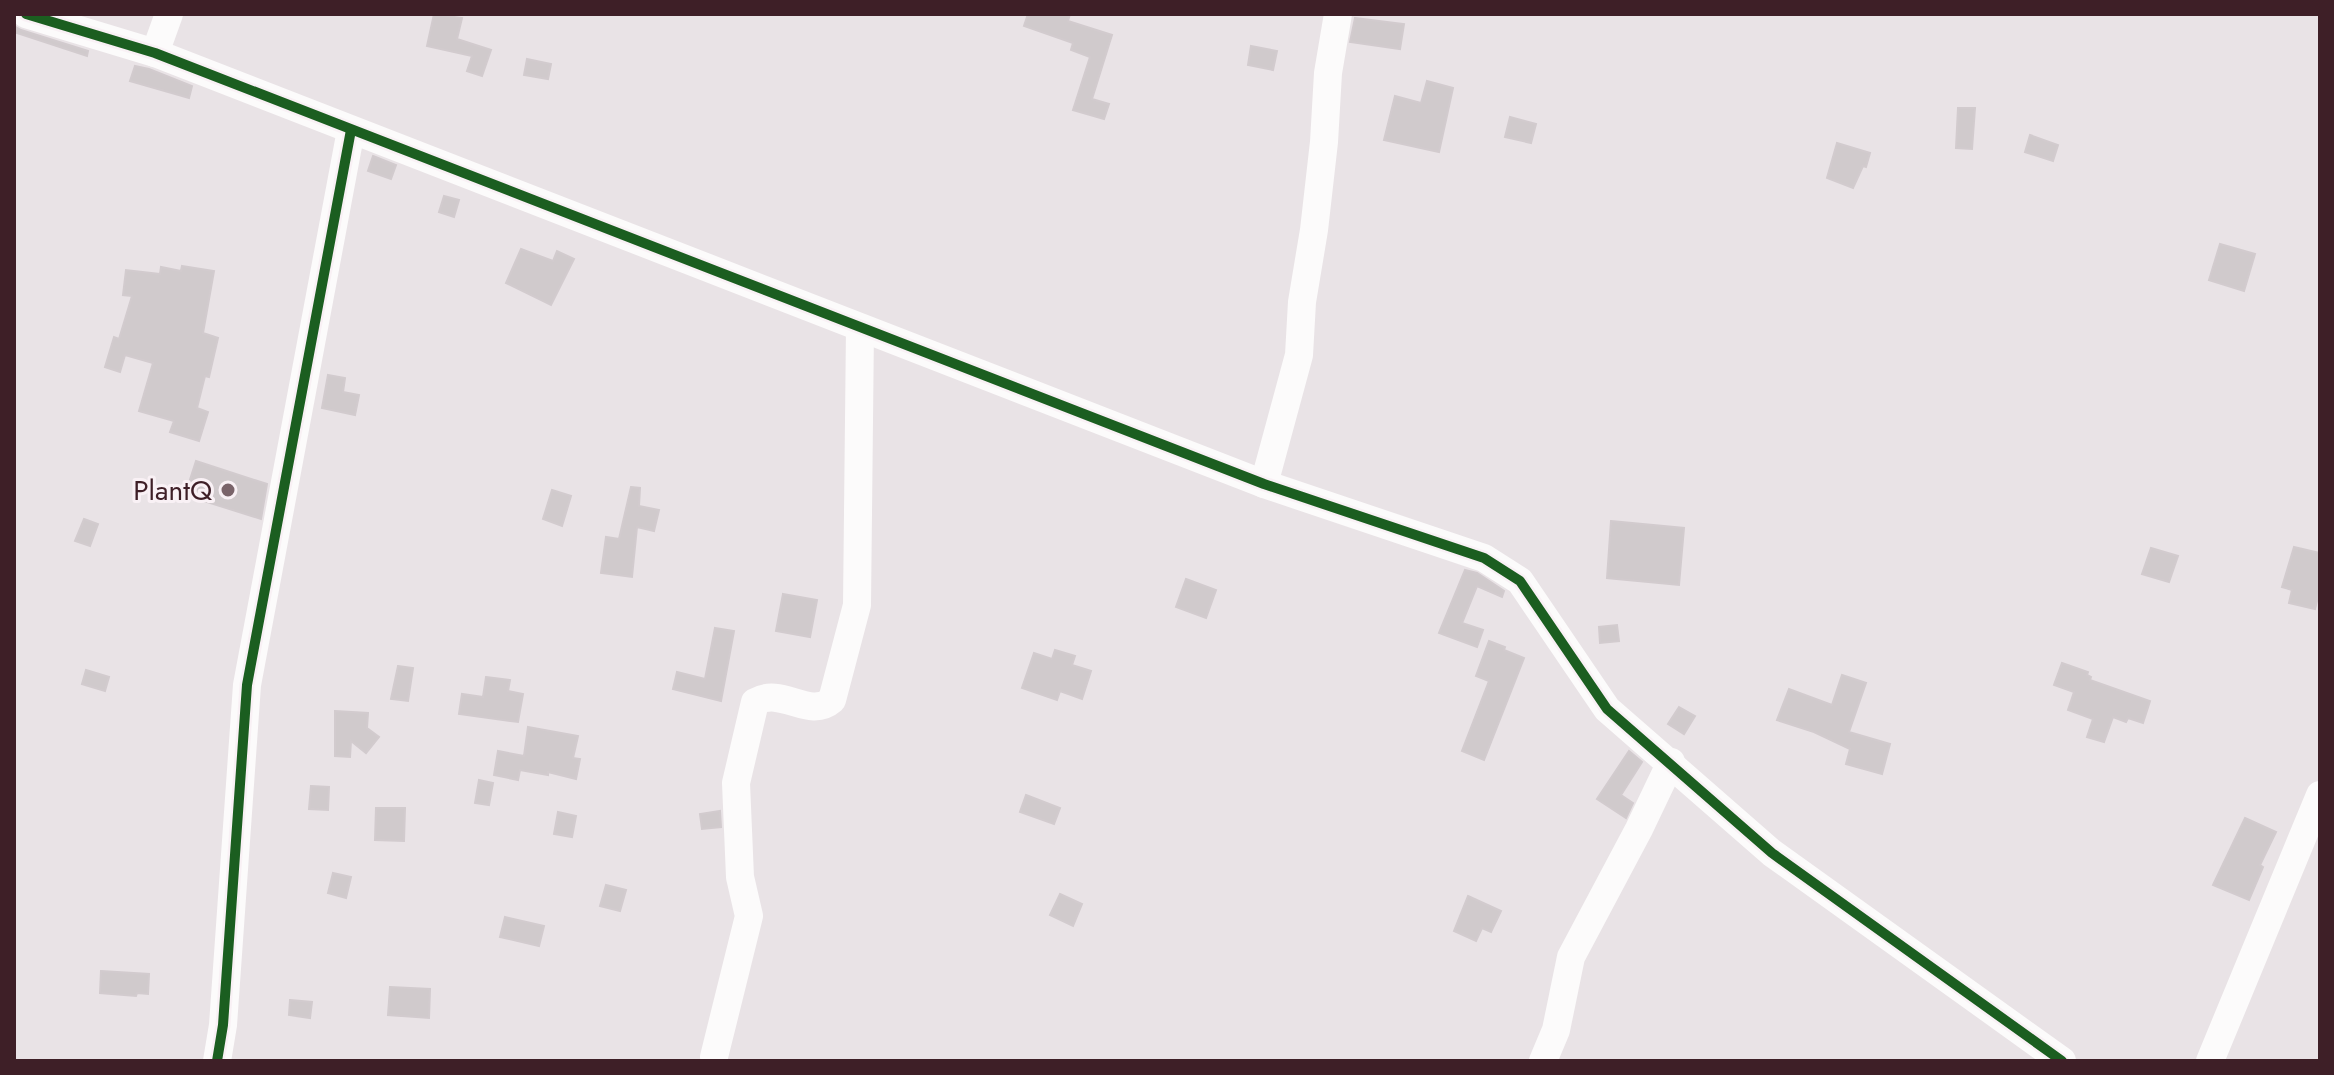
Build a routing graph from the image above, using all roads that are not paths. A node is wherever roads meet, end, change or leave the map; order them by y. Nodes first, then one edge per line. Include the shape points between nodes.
1 (26, 14) edge
2 (169, 14) edge
3 (1338, 14) edge
4 (155, 53) junction
5 (351, 130) junction
6 (860, 328) junction
7 (1264, 484) junction
8 (1671, 762) junction
9 (2320, 795) edge
10 (714, 1057) dead end
11 (217, 1061) edge
12 (1543, 1061) edge
13 (2062, 1061) edge
14 (2210, 1061) edge

1 - 4 street
2 - 4 street
3 - 7 street via 1299,355
4 - 5 street
5 - 6 street
5 - 11 street via 247,685
6 - 7 street
6 - 10 street via 857,605 826,706 771,696 755,702 736,783 740,877 749,916
7 - 8 street via 1484,558 1520,581 1607,709
8 - 12 street via 1571,957 1556,1030
8 - 13 street via 1772,853
9 - 14 street

